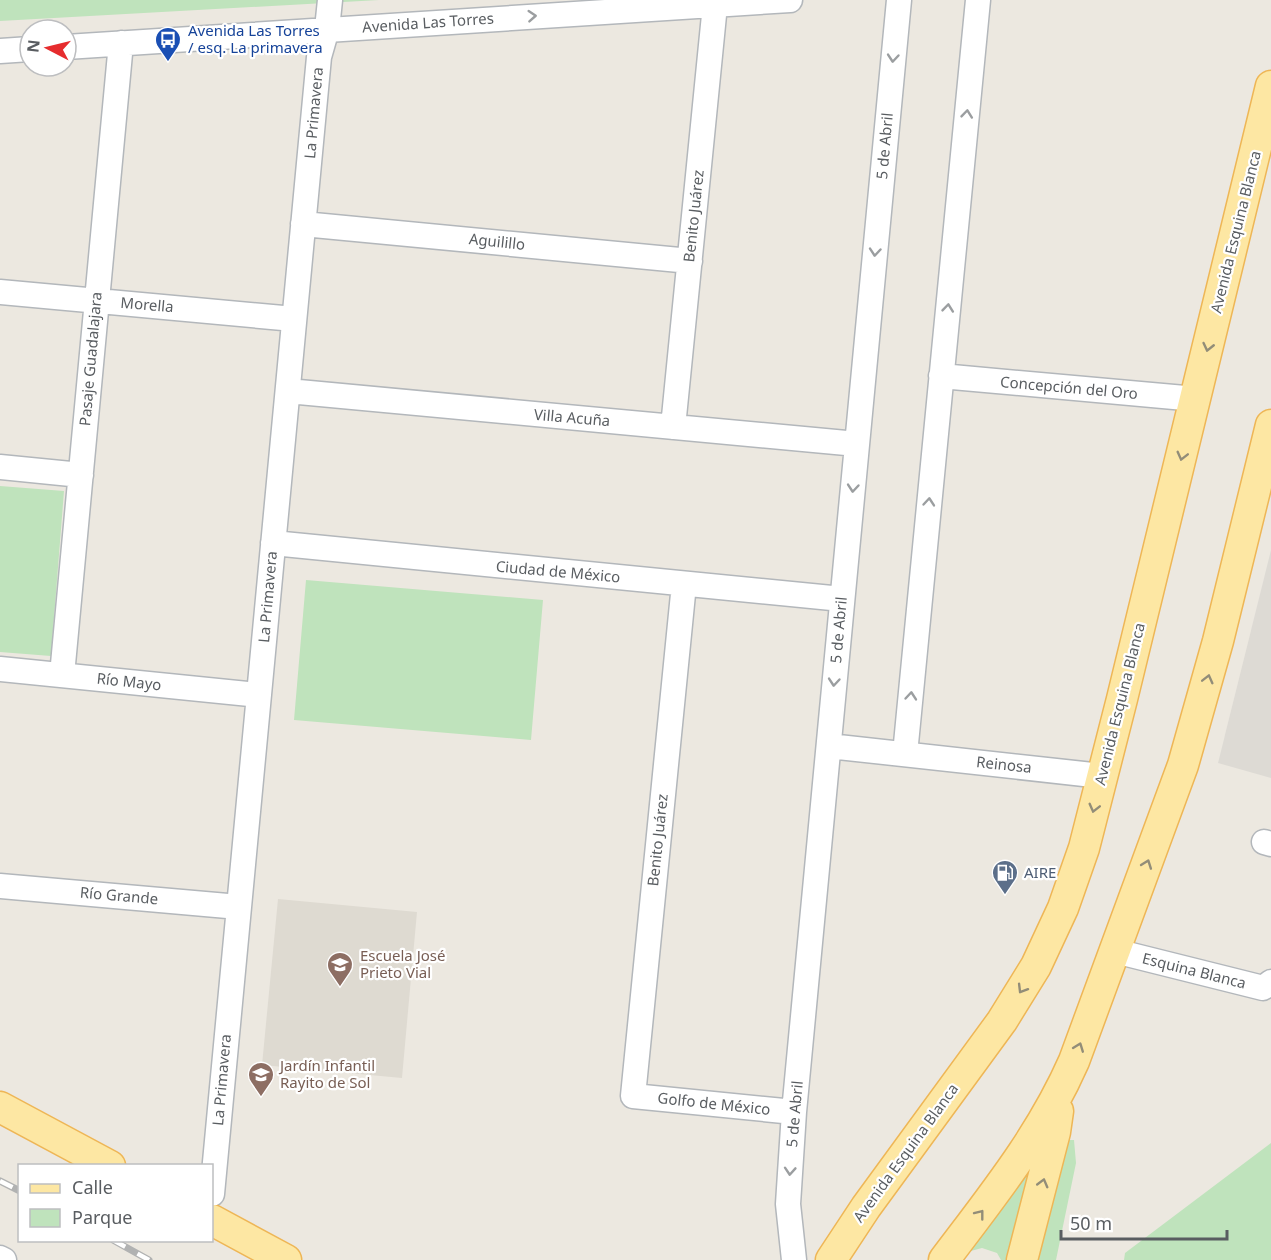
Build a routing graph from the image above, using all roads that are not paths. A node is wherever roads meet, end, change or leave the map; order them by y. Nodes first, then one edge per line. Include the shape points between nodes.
1 (330, 0) edge
2 (790, 0) edge
3 (899, 0) edge
4 (978, 0) edge
5 (715, 5) junction
6 (327, 29) junction
7 (121, 43) junction
8 (78, 45) edge
9 (18, 50) edge
10 (0, 51) edge
11 (1271, 86) edge
12 (303, 224) junction
13 (690, 261) junction
14 (0, 292) edge
15 (96, 300) junction
16 (294, 318) junction
17 (941, 376) junction
18 (288, 391) junction
19 (1196, 399) junction
20 (1271, 425) edge
21 (674, 427) junction
22 (857, 444) junction
23 (0, 467) edge
24 (81, 475) junction
25 (273, 543) junction
26 (684, 584) junction
27 (842, 599) junction
28 (0, 669) edge
29 (62, 675) junction
30 (259, 695) junction
31 (828, 746) junction
32 (905, 754) junction
33 (1102, 776) junction
34 (0, 886) edge
35 (239, 907) junction
36 (1115, 951) junction
37 (1271, 982) edge
38 (1060, 1091) junction
39 (633, 1096) joint
40 (0, 1107) edge
41 (794, 1112) junction
42 (106, 1164) edge
43 (213, 1183) edge
44 (213, 1221) edge
45 (286, 1260) edge
46 (794, 1260) edge
47 (831, 1260) edge
48 (944, 1260) edge
49 (1022, 1260) edge

1 - 6 street, La Primavera
2 - 5 street, Avenida Las Torres
3 -> 22 street, 5 de Abril
17 -> 4 street
6 -> 5 street, Avenida Las Torres
5 - 13 street, Benito Juárez
6 - 7 street, Avenida Las Torres
6 - 12 street, La Primavera via 319,57
7 - 8 street, Avenida Las Torres
7 - 15 street, Pasaje Guadalajara
9 - 10 street
11 -> 19 main road, Avenida Esquina Blanca
12 - 13 street, Aguilillo
12 - 16 street, La Primavera
13 - 21 street, Benito Juárez
14 - 15 street, Morella
15 - 16 street, Morella
15 - 24 street, Pasaje Guadalajara
16 - 18 street, La Primavera
17 - 19 street, Concepción del Oro
32 -> 17 street
18 - 21 street, Villa Acuña
18 - 25 street, La Primavera
19 -> 33 main road, Avenida Esquina Blanca
36 -> 20 main road via 1180,776 1200,709
21 - 22 street, Villa Acuña
22 -> 27 street, 5 de Abril
23 - 24 street
24 - 29 street, Pasaje Guadalajara
25 - 26 street, Ciudad de México
25 - 30 street, La Primavera
26 - 27 street, Ciudad de México
26 - 39 street, Benito Juárez
27 -> 31 street, 5 de Abril
28 - 29 street, Río Mayo
29 - 30 street, Río Mayo
30 - 35 street, La Primavera
31 - 32 street, Reinosa
31 - 41 street, 5 de Abril
32 - 33 street, Reinosa
33 -> 47 main road, Avenida Esquina Blanca via 1074,878 1036,966 1002,1021
34 - 35 street, Río Grande
35 - 43 street, La Primavera
36 - 37 street, Esquina Blanca via 1263,988
38 -> 36 main road
48 -> 38 main road via 1019,1161
49 -> 38 main road via 1055,1132
39 - 41 street, Golfo de México
40 - 42 main road
41 -> 46 street, 5 de Abril via 788,1204
44 - 45 main road

